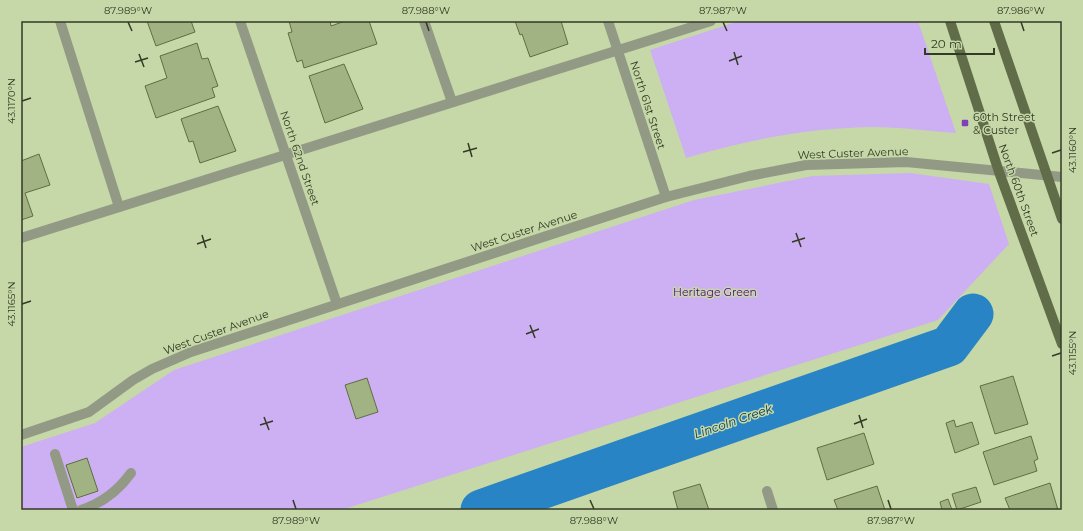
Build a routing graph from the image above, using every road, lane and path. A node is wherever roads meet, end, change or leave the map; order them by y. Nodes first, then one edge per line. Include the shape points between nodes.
1 (60, 21) edge
2 (240, 21) edge
3 (424, 21) edge
4 (608, 21) edge
5 (711, 21) edge
6 (950, 21) edge
7 (994, 21) edge
8 (617, 50) junction
9 (452, 102) junction
10 (286, 154) junction
11 (999, 172) junction
12 (1048, 176) junction
13 (1062, 177) edge
14 (666, 198) junction
15 (118, 207) junction
16 (1062, 219) edge
17 (21, 238) edge
18 (337, 304) junction
19 (1062, 344) edge
20 (21, 434) edge
21 (54, 454) dead end
22 (131, 473) dead end
23 (767, 491) dead end
24 (73, 510) edge
25 (81, 510) edge
26 (773, 510) edge

1 - 15 street
2 - 10 street, North 62nd Street
3 - 9 street
4 - 8 street, North 61st Street
5 - 8 street
6 - 11 main road, North 60th Street
7 - 12 main road
8 - 9 street
8 - 14 street, North 61st Street
9 - 10 street
10 - 15 street
10 - 18 street, North 62nd Street
11 - 12 street, West Custer Avenue
11 - 14 street, West Custer Avenue via 906,162 806,165 749,176
11 - 19 main road, North 60th Street
12 - 13 street, West Custer Avenue
12 - 16 main road
14 - 18 street, West Custer Avenue
15 - 17 street
18 - 20 street, West Custer Avenue via 191,352 133,380 89,412
21 - 24 street
22 - 25 street via 121,487 105,500
23 - 26 street

